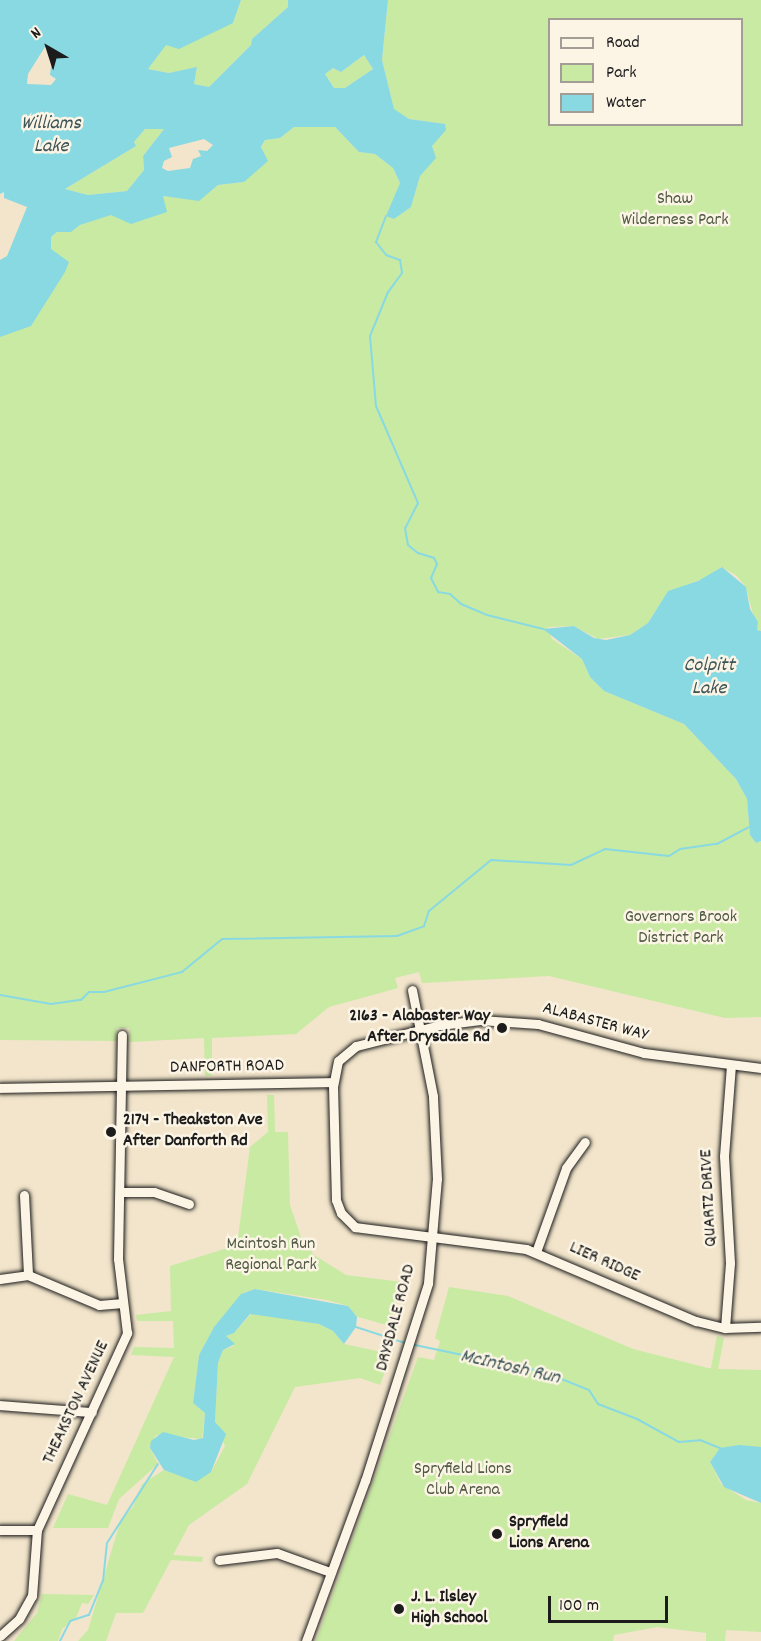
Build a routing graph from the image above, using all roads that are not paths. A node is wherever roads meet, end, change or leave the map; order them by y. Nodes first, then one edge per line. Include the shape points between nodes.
1 (412, 990) dead end
2 (422, 1031) junction
3 (123, 1035) dead end
4 (731, 1066) junction
5 (761, 1068) edge
6 (333, 1082) junction
7 (122, 1085) junction
8 (0, 1088) edge
9 (585, 1142) dead end
10 (121, 1192) junction
11 (24, 1195) dead end
12 (189, 1204) dead end
13 (431, 1234) junction
14 (536, 1252) junction
15 (28, 1275) junction
16 (0, 1279) edge
17 (123, 1303) junction
18 (761, 1327) edge
19 (725, 1328) junction
20 (0, 1405) edge
21 (92, 1412) junction
22 (0, 1530) edge
23 (37, 1530) junction
24 (219, 1560) dead end
25 (330, 1572) junction
26 (0, 1636) edge
27 (306, 1641) edge

1 - 2 street, DRYSDALE ROAD
2 - 4 street, ALABASTER WAY via 480,1020 538,1024 644,1053
2 - 6 street, ALABASTER WAY via 350,1049 338,1062
2 - 13 street, DRYSDALE ROAD via 433,1096 437,1179
3 - 7 street, THEAKSTON AVENUE
4 - 5 street, ALABASTER WAY
4 - 19 street, QUARTZ DRIVE via 724,1146 730,1263
6 - 7 street, DANFORTH ROAD
6 - 13 street, LIER RIDGE via 335,1192 341,1213 363,1231
7 - 8 street, DANFORTH ROAD
7 - 10 street, THEAKSTON AVENUE
9 - 14 street via 566,1168
10 - 12 street via 154,1192
10 - 17 street, THEAKSTON AVENUE via 118,1259
11 - 15 street
13 - 14 street, LIER RIDGE
13 - 25 street, DRYSDALE ROAD via 428,1283 418,1319
14 - 19 street, LIER RIDGE via 690,1319
15 - 16 street
15 - 17 street via 99,1305
17 - 21 street, THEAKSTON AVENUE via 127,1333
18 - 19 street, LIER RIDGE
20 - 21 street
21 - 23 street, THEAKSTON AVENUE
22 - 23 street
23 - 26 street via 32,1596 12,1628
24 - 25 street via 277,1553
25 - 27 street, DRYSDALE ROAD

